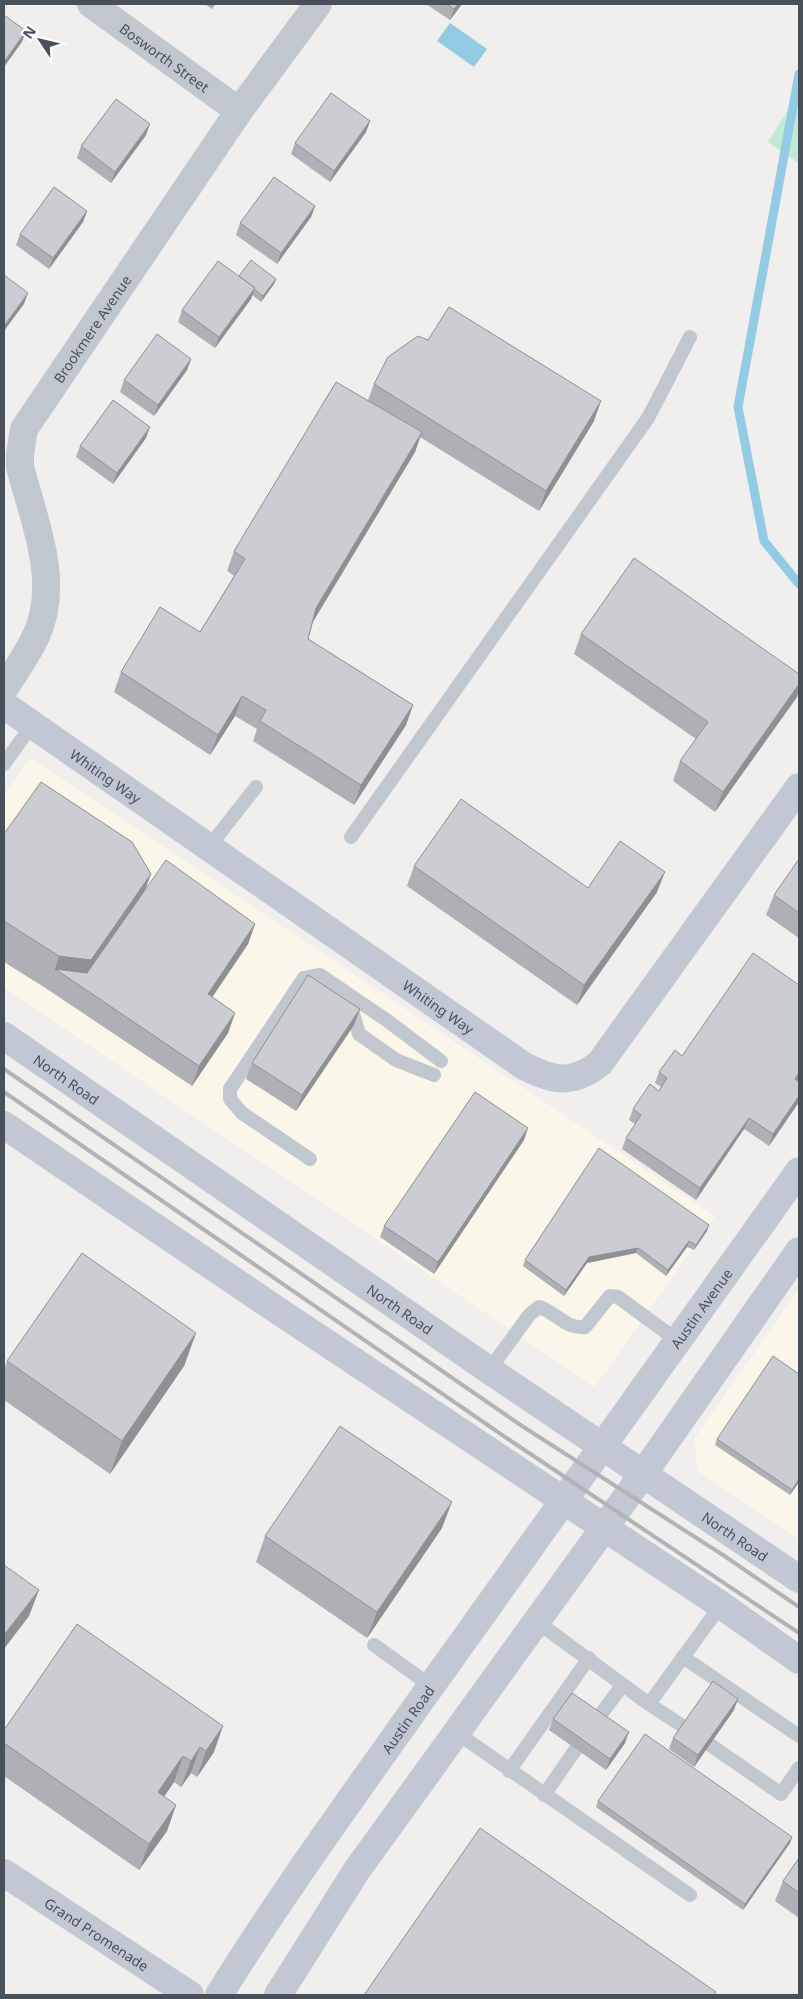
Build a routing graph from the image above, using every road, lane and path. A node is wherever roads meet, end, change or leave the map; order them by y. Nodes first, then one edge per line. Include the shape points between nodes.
1 (91, 4) edge
2 (318, 4) edge
3 (239, 111) junction
4 (690, 336) dead end
5 (4, 689) edge
6 (4, 705) edge
7 (32, 725) junction
8 (4, 764) edge
9 (256, 787) dead end
10 (799, 787) edge
11 (351, 837) dead end
12 (209, 847) junction
13 (348, 994) junction
14 (4, 1036) edge
15 (441, 1061) dead end
16 (434, 1075) dead end
17 (4, 1125) edge
18 (310, 1159) dead end
19 (799, 1171) edge
20 (799, 1251) edge
21 (678, 1341) junction
22 (489, 1370) junction
23 (601, 1446) junction
24 (643, 1474) junction
25 (563, 1499) junction
26 (603, 1528) junction
27 (799, 1579) edge
28 (721, 1605) junction
29 (536, 1621) junction
30 (374, 1645) dead end
31 (683, 1657) junction
32 (589, 1658) junction
33 (799, 1660) edge
34 (431, 1686) junction
35 (622, 1686) junction
36 (649, 1704) junction
37 (595, 1722) edge
38 (684, 1727) edge
39 (457, 1733) junction
40 (799, 1736) edge
41 (709, 1744) edge
42 (576, 1749) edge
43 (799, 1768) edge
44 (509, 1771) junction
45 (544, 1796) junction
46 (4, 1873) edge
47 (690, 1895) dead end
48 (190, 1995) edge
49 (219, 1995) edge
50 (278, 1995) edge

1 - 3 street, Bosworth Street
2 - 3 street, Brookmere Avenue
3 - 5 street, Brookmere Avenue via 24,429 20,467 45,564 46,592 36,636
4 - 11 lane via 648,418
6 - 7 main road, Whiting Way
7 - 8 lane
7 - 12 main road, Whiting Way
9 - 12 lane
10 - 12 main road, Whiting Way via 600,1064 581,1075 563,1079 543,1076 524,1066
13 - 15 lane
13 - 16 lane via 359,1034 396,1060
13 - 18 lane via 320,975 304,978 230,1089 230,1099 242,1113
14 - 22 main road, North Road
17 - 25 main road
19 - 21 main road, Austin Avenue
20 - 24 main road
21 - 22 lane via 618,1297 610,1296 586,1327 570,1326 539,1307 530,1314
21 - 23 main road, Austin Avenue
22 - 23 main road, North Road
23 - 24 main road, North Road
23 - 25 main road, Austin Road
24 - 26 main road
24 - 27 main road, North Road
25 - 26 main road
25 - 34 main road, Austin Road
26 - 28 main road
26 - 29 main road
28 - 31 lane
28 - 33 main road
29 - 32 lane
29 - 39 main road
30 - 34 lane
31 - 36 lane
31 - 40 lane
32 - 35 lane
32 - 44 lane
34 - 49 main road, Austin Road
35 - 36 lane
35 - 37 lane
36 - 38 lane
39 - 44 lane
39 - 50 main road via 357,1870
41 - 43 lane via 780,1794
42 - 45 lane
44 - 45 lane
45 - 47 lane
46 - 48 main road, Grand Promenade

